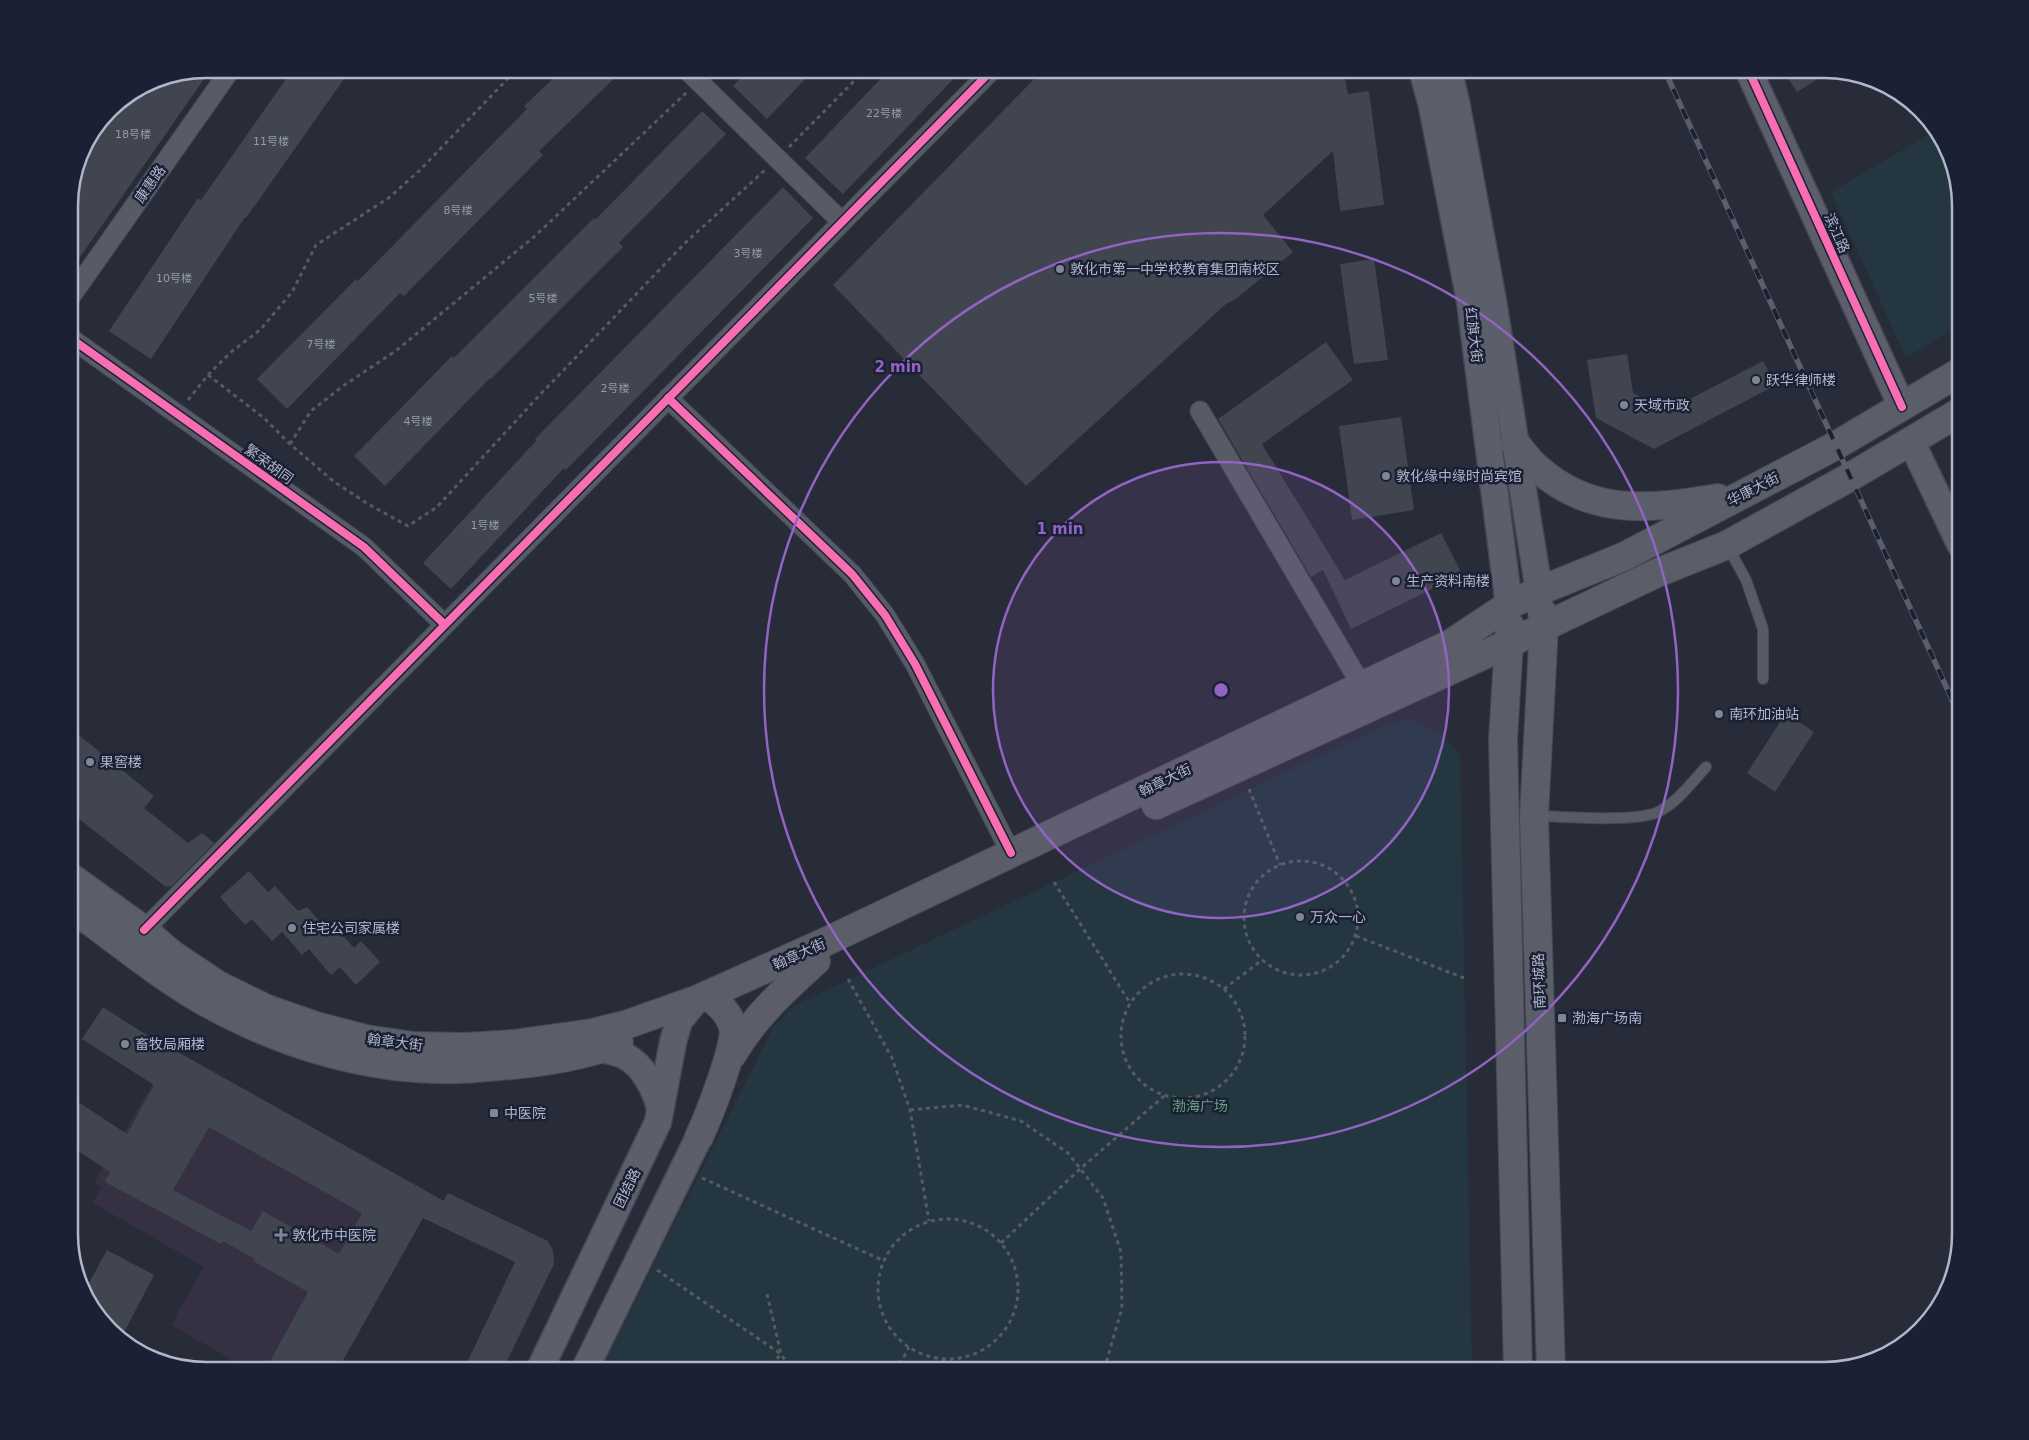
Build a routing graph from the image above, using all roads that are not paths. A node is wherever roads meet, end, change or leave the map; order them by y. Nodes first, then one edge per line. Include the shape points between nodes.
1 (224, 78) edge
2 (695, 78) edge
3 (984, 78) edge
4 (1424, 78) edge
5 (1450, 78) edge
6 (1752, 78) edge
7 (842, 222) junction
8 (78, 286) edge
9 (78, 342) edge
10 (1952, 377) edge
11 (668, 398) junction
12 (1902, 407) junction
13 (1200, 411) dead end
14 (1952, 417) edge
15 (1911, 441) junction
16 (1515, 443) junction
17 (1742, 494) junction
18 (1952, 527) edge
19 (1727, 545) junction
20 (1539, 590) junction
21 (1509, 605) junction
22 (444, 624) junction
23 (1544, 626) junction
24 (1510, 642) junction
25 (1763, 679) dead end
26 (1362, 686) junction
27 (1706, 767) dead end
28 (1534, 816) junction
29 (1011, 854) junction
30 (78, 882) edge
31 (78, 913) edge
32 (144, 930) junction
33 (816, 961) junction
34 (708, 1000) junction
35 (679, 1021) junction
36 (601, 1049) junction
37 (728, 1061) junction
38 (660, 1108) junction
39 (698, 1137) joint
40 (543, 1362) edge
41 (588, 1362) edge
42 (1518, 1362) edge
43 (1551, 1362) edge

1 - 8 street, 康惠路
2 - 7 street
3 - 7 street
4 - 21 main road, 红旗大街 via 1470,301
5 - 16 main road, 红旗大街 via 1493,301
6 - 12 main road, 滨江路
7 - 11 street
9 - 22 street, 繁荣胡同 via 364,547
10 - 12 main road, 华康大街
11 - 22 street
11 - 29 street via 852,574 885,615 915,664
12 - 17 main road, 华康大街
13 - 26 street
14 - 15 main road
15 - 18 main road
15 - 19 main road
16 - 17 main road via 1535,466 1566,489 1602,503 1643,508
16 - 20 main road, 红旗大街
17 - 20 main road, 华康大街 via 1623,557
19 - 23 main road via 1657,572
19 - 25 lane via 1746,580 1763,629
20 - 21 main road, 华康大街
20 - 23 main road, 南环城路
21 - 24 main road
21 - 26 main road, 翰章大街 via 1450,644
22 - 32 street
23 - 24 main road, 翰章大街
23 - 28 main road, 南环城路
24 - 33 main road, 翰章大街
24 - 42 main road via 1503,740
26 - 29 main road, 翰章大街
27 - 28 lane via 1677,798 1659,811 1645,816
28 - 43 main road, 南环城路
29 - 34 main road, 翰章大街
30 - 32 main road, 翰章大街
31 - 36 main road, 翰章大街 via 202,1000 254,1027 308,1047 362,1061 458,1069 550,1062
32 - 34 main road, 翰章大街 via 173,955 218,985 267,1009 316,1026 413,1046 513,1044 592,1033
33 - 34 main road, 翰章大街
33 - 37 main road via 745,1032
34 - 35 main road, 翰章大街
34 - 37 main road via 734,1028
35 - 36 main road, 翰章大街
35 - 38 main road, 团结路
36 - 38 main road via 625,1056 643,1072 656,1091
37 - 39 main road
38 - 40 main road, 团结路 via 658,1122
39 - 41 main road

